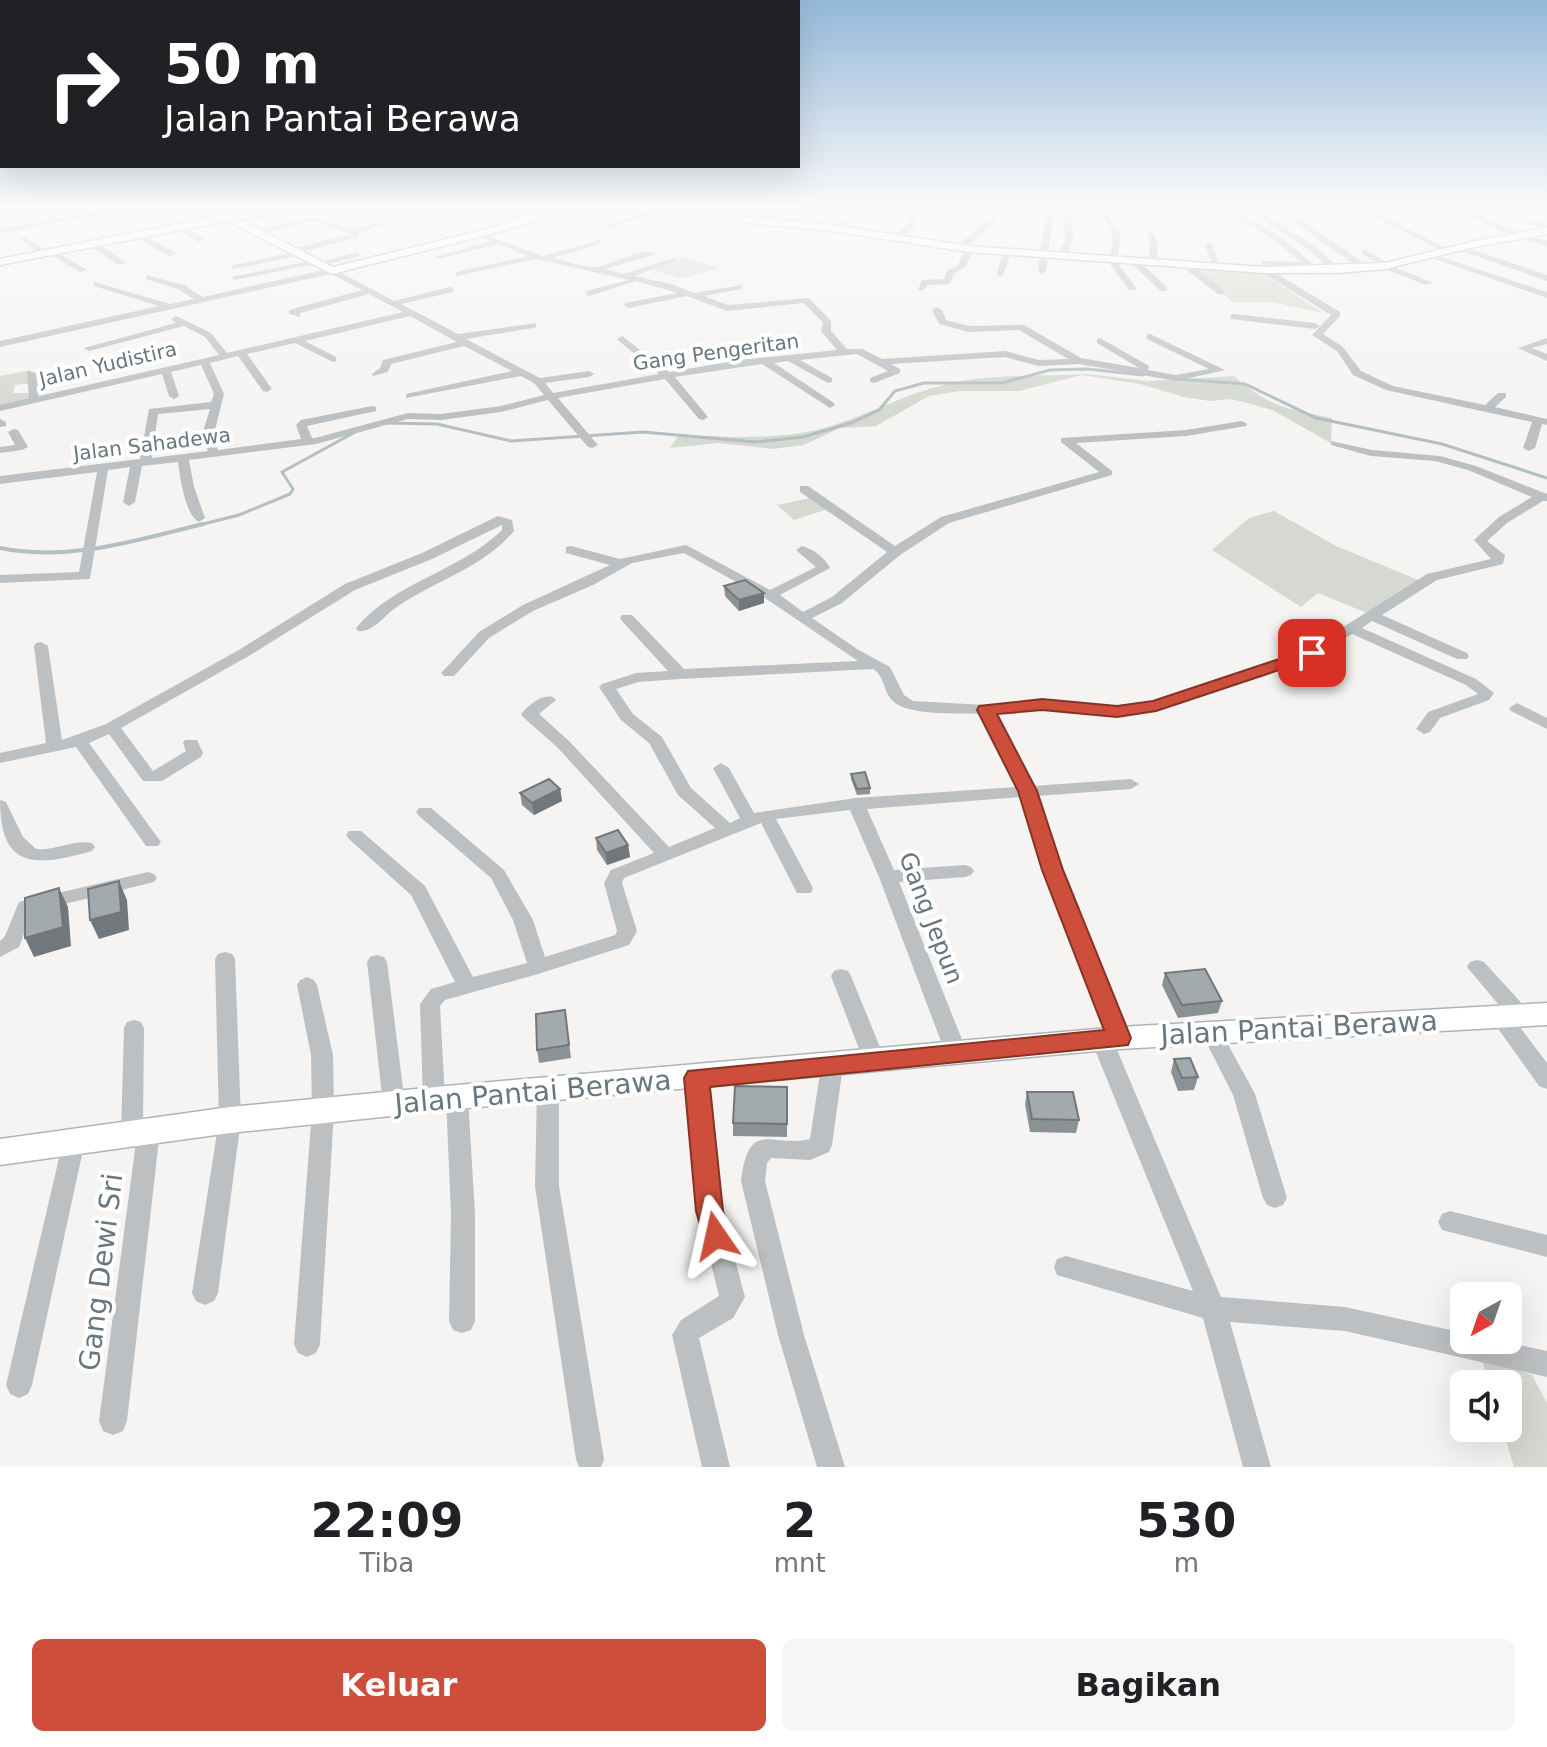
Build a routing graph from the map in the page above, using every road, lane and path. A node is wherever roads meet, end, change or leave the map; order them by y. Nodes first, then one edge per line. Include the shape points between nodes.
1 (244, 275) edge
2 (311, 275) edge
3 (340, 275) edge
4 (609, 275) edge
5 (627, 275) edge
6 (949, 275) edge
7 (1123, 275) edge
8 (1146, 275) edge
9 (1199, 275) edge
10 (1273, 275) edge
11 (1275, 275) edge
12 (1411, 275) edge
13 (1491, 275) edge
14 (149, 277) dead end
15 (235, 277) dead end
16 (681, 277) dead end
17 (620, 278) junction
18 (638, 281) junction
19 (1429, 283) dead end
20 (97, 284) dead end
21 (122, 284) dead end
22 (659, 284) junction
23 (739, 287) dead end
24 (921, 288) dead end
25 (1132, 288) dead end
26 (1160, 289) dead end
27 (450, 290) dead end
28 (370, 291) junction
29 (1221, 292) dead end
30 (589, 293) dead end
31 (694, 294) junction
32 (1547, 295) edge
33 (200, 299) junction
34 (181, 304) junction
35 (397, 305) junction
36 (628, 305) dead end
37 (165, 307) junction
38 (937, 310) dead end
39 (76, 312) dead end
40 (412, 313) junction
41 (297, 315) dead end
42 (1234, 317) dead end
43 (99, 321) junction
44 (340, 321) dead end
45 (186, 323) junction
46 (533, 325) dead end
47 (202, 331) junction
48 (0, 332) edge
49 (1150, 337) dead end
50 (622, 339) dead end
51 (14, 340) junction
52 (463, 340) junction
53 (298, 341) junction
54 (1100, 341) dead end
55 (1547, 341) edge
56 (0, 344) edge
57 (136, 347) dead end
58 (89, 348) dead end
59 (844, 352) junction
60 (241, 353) junction
61 (225, 356) junction
62 (1547, 358) edge
63 (333, 359) dead end
64 (791, 359) junction
65 (204, 361) junction
66 (1079, 361) junction
67 (766, 362) junction
68 (883, 362) junction
69 (166, 371) junction
70 (524, 372) junction
71 (31, 373) dead end
72 (1153, 373) junction
73 (377, 374) dead end
74 (589, 374) dead end
75 (669, 377) junction
76 (828, 380) dead end
77 (874, 380) dead end
78 (538, 381) junction
79 (111, 382) junction
80 (267, 389) dead end
81 (550, 394) junction
82 (1502, 395) dead end
83 (111, 396) dead end
84 (174, 396) dead end
85 (410, 396) dead end
86 (34, 400) junction
87 (494, 400) dead end
88 (218, 405) junction
89 (830, 405) dead end
90 (0, 408) edge
91 (372, 409) dead end
92 (1486, 410) junction
93 (703, 417) dead end
94 (1543, 421) edge
95 (1242, 424) dead end
96 (14, 432) dead end
97 (308, 442) junction
98 (1335, 443) dead end
99 (592, 445) dead end
100 (1529, 448) dead end
101 (0, 450) edge
102 (215, 454) junction
103 (183, 459) junction
104 (141, 463) junction
105 (103, 468) junction
106 (0, 480) edge
107 (804, 489) dead end
108 (1544, 498) edge
109 (129, 502) dead end
110 (199, 518) dead end
111 (571, 550) dead end
112 (802, 550) dead end
113 (895, 552) junction
114 (619, 563) junction
115 (0, 579) edge
116 (770, 595) junction
117 (1372, 616) junction
118 (627, 618) dead end
119 (801, 618) junction
120 (363, 628) dead end
121 (1350, 628) junction
122 (41, 646) dead end
123 (1462, 656) dead end
124 (875, 665) junction
125 (449, 673) dead end
126 (680, 674) junction
127 (548, 700) dead end
128 (1517, 708) dead end
129 (986, 710) junction
130 (1547, 724) edge
131 (112, 727) junction
132 (1424, 729) dead end
133 (80, 741) junction
134 (191, 743) dead end
135 (55, 747) junction
136 (0, 758) edge
137 (721, 768) dead end
138 (1131, 784) dead end
139 (1027, 791) junction
140 (856, 804) junction
141 (0, 806) edge
142 (425, 812) dead end
143 (758, 818) junction
144 (727, 830) junction
145 (355, 835) dead end
146 (152, 842) dead end
147 (86, 847) dead end
148 (667, 856) junction
149 (965, 871) dead end
150 (888, 877) junction
151 (148, 878) dead end
152 (804, 888) dead end
153 (0, 950) edge
154 (225, 959) dead end
155 (377, 962) dead end
156 (538, 967) junction
157 (1477, 967) dead end
158 (841, 976) dead end
159 (307, 985) dead end
160 (467, 985) junction
161 (1523, 1015) edge
162 (134, 1028) dead end
163 (1211, 1032) junction
164 (1110, 1039) junction
165 (956, 1052) junction
166 (875, 1062) junction
167 (832, 1066) junction
168 (697, 1078) junction
169 (1547, 1080) edge
170 (548, 1089) junction
171 (446, 1098) junction
172 (394, 1104) junction
173 (323, 1111) junction
174 (230, 1120) junction
175 (141, 1132) junction
176 (74, 1141) junction
177 (0, 1152) edge
178 (1275, 1198) dead end
179 (1450, 1222) dead end
180 (1547, 1246) edge
181 (1066, 1267) dead end
182 (205, 1293) dead end
183 (1213, 1309) junction
184 (462, 1321) dead end
185 (307, 1344) dead end
186 (1547, 1364) edge
187 (19, 1385) dead end
188 (113, 1421) dead end
189 (590, 1459) dead end
190 (716, 1467) edge
191 (831, 1467) edge
192 (1257, 1467) edge

1 - 15 street
2 - 33 street
3 - 28 street
4 - 17 street
5 - 17 street
6 - 24 street via 947,282 925,282
7 - 25 street
8 - 26 street
9 - 29 street
10 - 42 street via 1323,313 1313,330
11 - 92 street via 1337,314 1317,335 1340,349 1357,373 1390,388
12 - 19 street
13 - 32 street
14 - 33 street
16 - 22 street
17 - 18 street
18 - 22 street
18 - 30 street
20 - 37 street
21 - 34 street via 132,283
22 - 31 street
23 - 31 street
27 - 35 street
28 - 35 street
28 - 41 street via 292,312
31 - 36 street
31 - 59 street via 732,308 806,300 828,323 826,331
33 - 34 street
34 - 37 street
35 - 40 street
35 - 44 street
37 - 43 street
37 - 45 street
38 - 66 street via 942,322 969,329 1021,327
39 - 43 street
40 - 52 street
40 - 53 street, Jalan Yudistira
43 - 51 street
45 - 47 street
45 - 58 street
46 - 52 street
47 - 57 street
47 - 61 street
48 - 51 street
49 - 72 street, Gang Pengeritan via 1222,371 1183,378
50 - 75 street
51 - 56 street
52 - 70 street
52 - 73 street via 387,362
53 - 60 street, Jalan Yudistira
53 - 63 street
54 - 72 street
55 - 62 street via 1523,348
59 - 64 street, Gang Pengeritan
59 - 68 street, Gang Pengeritan via 862,352
60 - 61 street, Jalan Yudistira
60 - 80 street
61 - 65 street, Jalan Yudistira
64 - 67 street, Gang Pengeritan
64 - 76 street
65 - 69 street, Jalan Yudistira
65 - 88 street via 219,394
66 - 68 street, Gang Pengeritan via 1045,364 1005,354
66 - 72 street, Gang Pengeritan
67 - 75 street, Gang Pengeritan
67 - 89 street
68 - 77 street, Gang Pengeritan via 896,371
69 - 79 street, Jalan Yudistira
69 - 84 street
70 - 78 street
70 - 85 street
71 - 86 street
74 - 78 street
75 - 81 street, Gang Pengeritan
75 - 93 street
78 - 81 street
79 - 83 street
79 - 86 street, Jalan Yudistira
81 - 87 street
81 - 97 street, Jalan Sahadewa via 501,409 394,418
81 - 99 street
82 - 92 street
86 - 90 street, Jalan Yudistira
88 - 102 street via 207,438
88 - 104 street via 153,411
91 - 97 street via 305,422 301,425
92 - 94 street
94 - 100 street
95 - 113 street via 1186,433 1067,439 1108,473 961,513
96 - 101 street via 22,447
97 - 102 street, Jalan Sahadewa
98 - 108 street via 1371,453 1436,458
102 - 103 street, Jalan Sahadewa
103 - 104 street, Jalan Sahadewa
103 - 110 street
104 - 105 street, Jalan Sahadewa
104 - 109 street
105 - 106 street, Jalan Sahadewa
105 - 115 street via 85,576
107 - 113 street
108 - 117 street via 1503,520 1480,540 1498,561 1432,577
111 - 114 street
112 - 116 street via 823,568
113 - 119 street via 858,585
114 - 116 street via 686,549
114 - 125 street via 500,623
116 - 119 street
117 - 121 street
117 - 123 street
118 - 126 street
119 - 124 street
120 - 131 street via 399,600 485,553 508,531 508,523 498,520 350,587
121 - 129 street via 1292,662 1156,706 1117,712 1042,705
121 - 132 street via 1486,693 1434,715
122 - 135 street
124 - 126 street
124 - 129 street via 888,673 902,702
126 - 144 street via 636,678 607,689 627,717 656,740 684,791
127 - 148 street via 529,714
128 - 130 street
129 - 139 street
131 - 133 street
131 - 134 street via 149,777 195,753
133 - 135 street
133 - 146 street
135 - 136 street
137 - 143 street
138 - 139 street
139 - 140 street
139 - 164 street
140 - 143 street
140 - 150 street, Gang Jepun
141 - 147 street via 17,845 30,856 45,858
142 - 156 street via 498,874 523,920
143 - 144 street
143 - 152 street
144 - 148 street
145 - 160 street via 418,891
148 - 156 street via 614,878 626,936
149 - 150 street
150 - 165 street, Gang Jepun
151 - 153 street via 26,907 12,944
154 - 174 street
155 - 172 street
156 - 160 street
157 - 161 street
158 - 166 street
159 - 173 street via 322,1055
160 - 171 street via 438,994 430,1004
161 - 163 street, Jalan Pantai Berawa
161 - 169 street
162 - 175 street, Gang Dewi Sri
163 - 164 street, Jalan Pantai Berawa
163 - 178 street via 1244,1094
164 - 165 street, Jalan Pantai Berawa
164 - 183 street
165 - 166 street, Jalan Pantai Berawa
166 - 167 street, Jalan Pantai Berawa
167 - 168 street, Jalan Pantai Berawa
167 - 191 street via 821,1145 810,1151 764,1149 753,1163 791,1335
168 - 170 street, Jalan Pantai Berawa
168 - 190 street via 710,1211 732,1297 722,1312 694,1323 685,1335
170 - 171 street, Jalan Pantai Berawa
170 - 189 street via 547,1186
171 - 172 street, Jalan Pantai Berawa
171 - 184 street via 463,1215
172 - 173 street, Jalan Pantai Berawa
173 - 174 street, Jalan Pantai Berawa
173 - 185 street
174 - 175 street, Jalan Pantai Berawa
174 - 182 street
175 - 176 street, Jalan Pantai Berawa
175 - 188 street, Gang Dewi Sri
176 - 177 street, Jalan Pantai Berawa
176 - 187 street
179 - 180 street
181 - 183 street
183 - 186 street via 1345,1319
183 - 192 street

